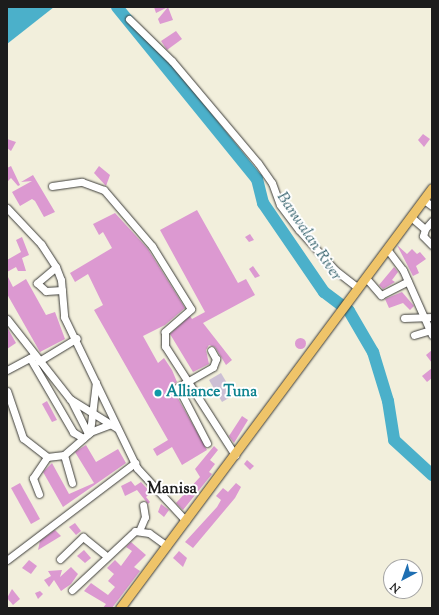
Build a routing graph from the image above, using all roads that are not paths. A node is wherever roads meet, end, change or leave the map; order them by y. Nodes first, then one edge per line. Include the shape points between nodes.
1 (129, 19) dead end
2 (52, 186) dead end
3 (432, 188) edge
4 (424, 200) junction
5 (432, 206) edge
6 (7, 208) edge
7 (411, 217) junction
8 (432, 221) edge
9 (426, 228) junction
10 (432, 245) edge
11 (387, 249) junction
12 (56, 267) junction
13 (366, 278) junction
14 (408, 281) junction
15 (62, 290) junction
16 (357, 290) junction
17 (404, 318) dead end
18 (429, 318) edge
19 (7, 319) edge
20 (431, 332) edge
21 (414, 335) dead end
22 (76, 338) junction
23 (211, 350) dead end
24 (34, 359) junction
25 (7, 370) edge
26 (188, 381) junction
27 (96, 382) junction
28 (7, 391) edge
29 (70, 399) junction
30 (93, 414) junction
31 (114, 426) junction
32 (73, 432) junction
33 (87, 435) junction
34 (207, 443) dead end
35 (74, 446) junction
36 (64, 455) junction
37 (235, 455) junction
38 (47, 457) junction
39 (135, 463) junction
40 (72, 483) dead end
41 (39, 494) dead end
42 (142, 505) dead end
43 (186, 521) junction
44 (139, 531) junction
45 (167, 546) junction
46 (105, 555) junction
47 (7, 560) edge
48 (60, 560) dead end
49 (72, 590) dead end
50 (120, 608) edge

1 - 16 street via 172,61 258,164 272,183 280,205 299,230
2 - 26 street via 82,182 104,190 152,246 190,306 188,315 168,328 163,339
3 - 4 main road
4 - 5 street
4 - 7 main road
6 - 12 street via 37,239
7 - 9 street
7 - 11 main road
8 - 9 street
9 - 10 street via 423,236
11 - 13 main road
11 - 14 street
12 - 15 street
12 - 15 street via 37,283 46,291
13 - 14 street via 381,296
13 - 16 main road
14 - 18 street
15 - 22 street via 62,311
16 - 37 main road
17 - 18 street
18 - 20 street
19 - 24 street
20 - 21 street
22 - 24 street
22 - 27 street
23 - 26 street via 215,364
24 - 25 street
24 - 29 street
24 - 32 street
26 - 34 street via 178,388
26 - 37 street
27 - 30 street
27 - 31 street
28 - 38 street via 23,438
29 - 30 street
29 - 33 street
30 - 31 street
30 - 33 street
31 - 33 street
31 - 39 street
32 - 33 street
32 - 35 street
33 - 35 street
35 - 36 street
36 - 38 street
36 - 40 street
37 - 43 main road
38 - 41 street via 34,478
39 - 43 street via 144,478
39 - 47 street
42 - 44 street via 145,517
43 - 45 main road
44 - 45 street
44 - 46 street via 127,535
45 - 50 main road
46 - 48 street via 83,537
46 - 49 street

